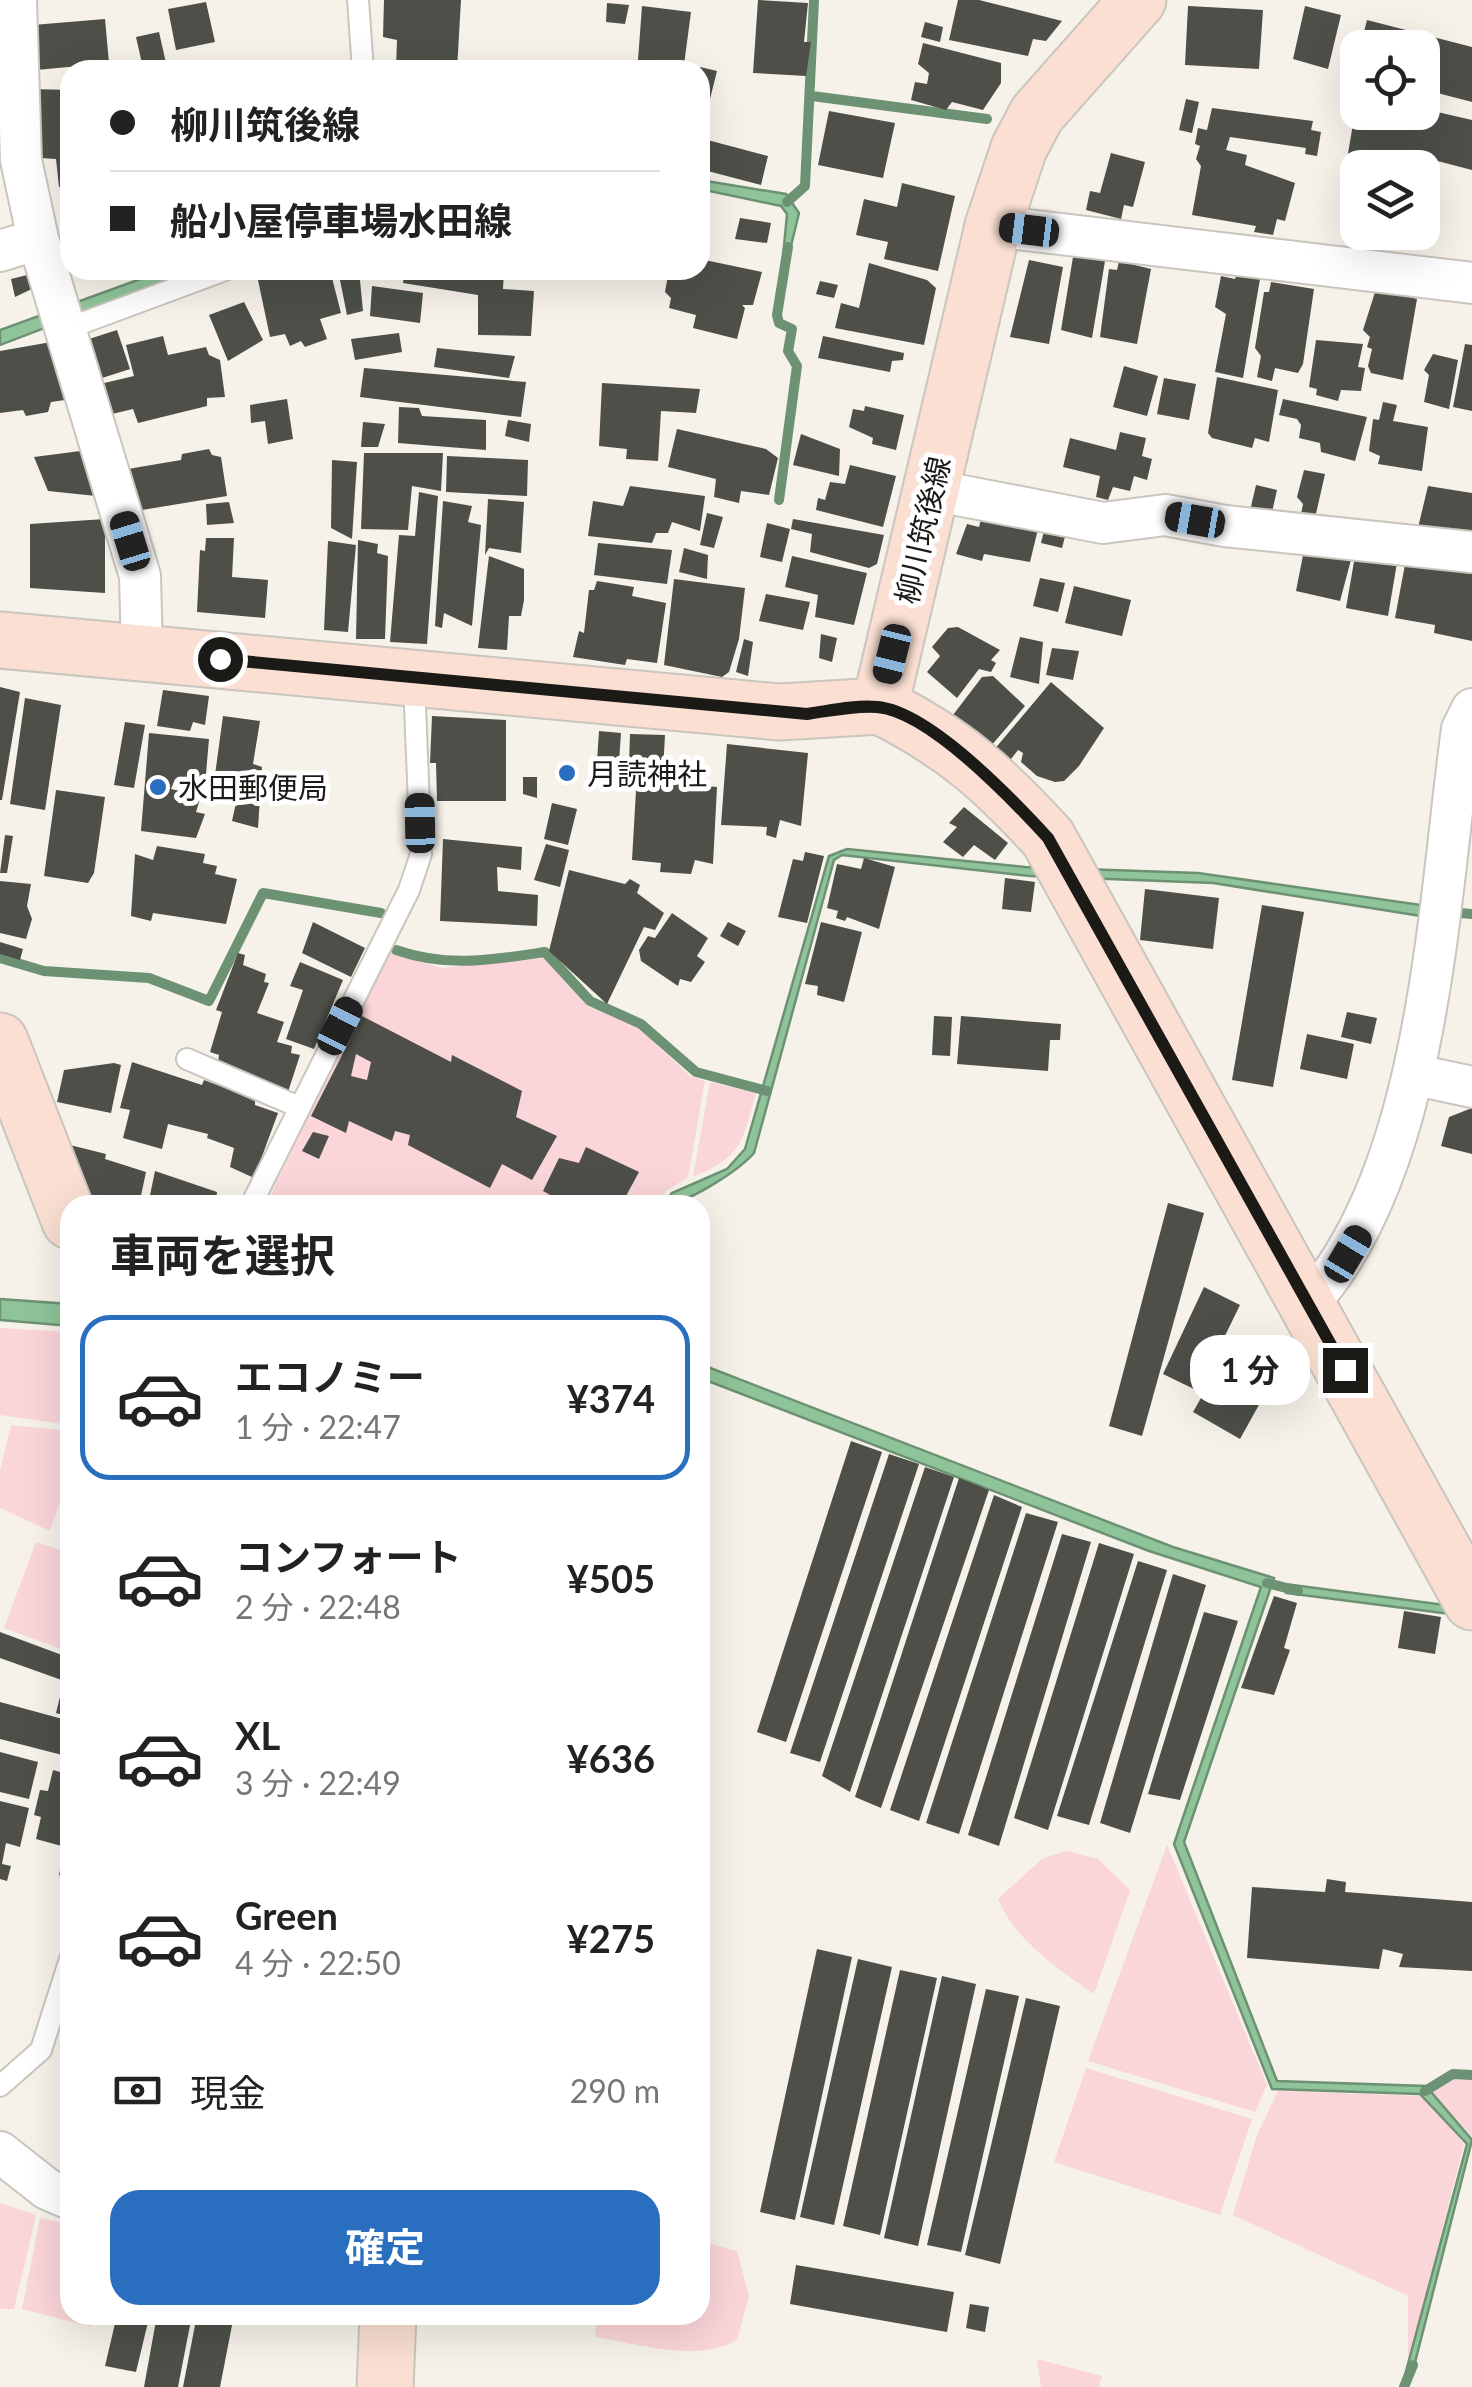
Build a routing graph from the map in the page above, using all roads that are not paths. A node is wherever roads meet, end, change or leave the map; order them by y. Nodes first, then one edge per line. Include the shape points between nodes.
1 (16, 0) edge
2 (358, 0) edge
3 (1138, 0) edge
4 (9, 55) edge
5 (362, 60) edge
6 (992, 226) junction
7 (38, 240) junction
8 (0, 251) edge
9 (198, 280) edge
10 (1472, 282) edge
11 (66, 329) junction
12 (932, 490) junction
13 (1472, 552) edge
14 (0, 640) edge
15 (142, 652) junction
16 (414, 678) junction
17 (880, 706) junction
18 (1472, 710) edge
19 (0, 1041) edge
20 (187, 1058) dead end
21 (1416, 1075) junction
22 (1472, 1087) edge
23 (299, 1106) junction
24 (60, 1195) edge
25 (256, 1195) edge
26 (1309, 1303) junction
27 (1472, 1602) edge
28 (60, 1990) edge
29 (0, 2086) edge
30 (0, 2152) edge
31 (60, 2195) edge
32 (388, 2325) edge
33 (385, 2387) edge

1 - 4 street
2 - 5 lane
3 - 6 main road, 柳川筑後線 via 1037,114
4 - 7 street
6 - 10 street
6 - 12 main road, 柳川筑後線
7 - 8 street
7 - 11 street
9 - 11 lane
11 - 15 street via 140,576
12 - 13 street via 1103,523 1164,515
12 - 17 main road, 柳川筑後線
14 - 15 main road
15 - 16 main road
16 - 17 main road via 807,714
16 - 23 lane via 421,854
17 - 26 main road via 936,734 996,782 1048,838
18 - 21 street via 1462,729
19 - 24 main road
20 - 23 lane
21 - 22 street
21 - 26 street via 1360,1233
23 - 25 lane
26 - 27 main road
28 - 29 lane via 41,2050
30 - 31 street
32 - 33 main road

